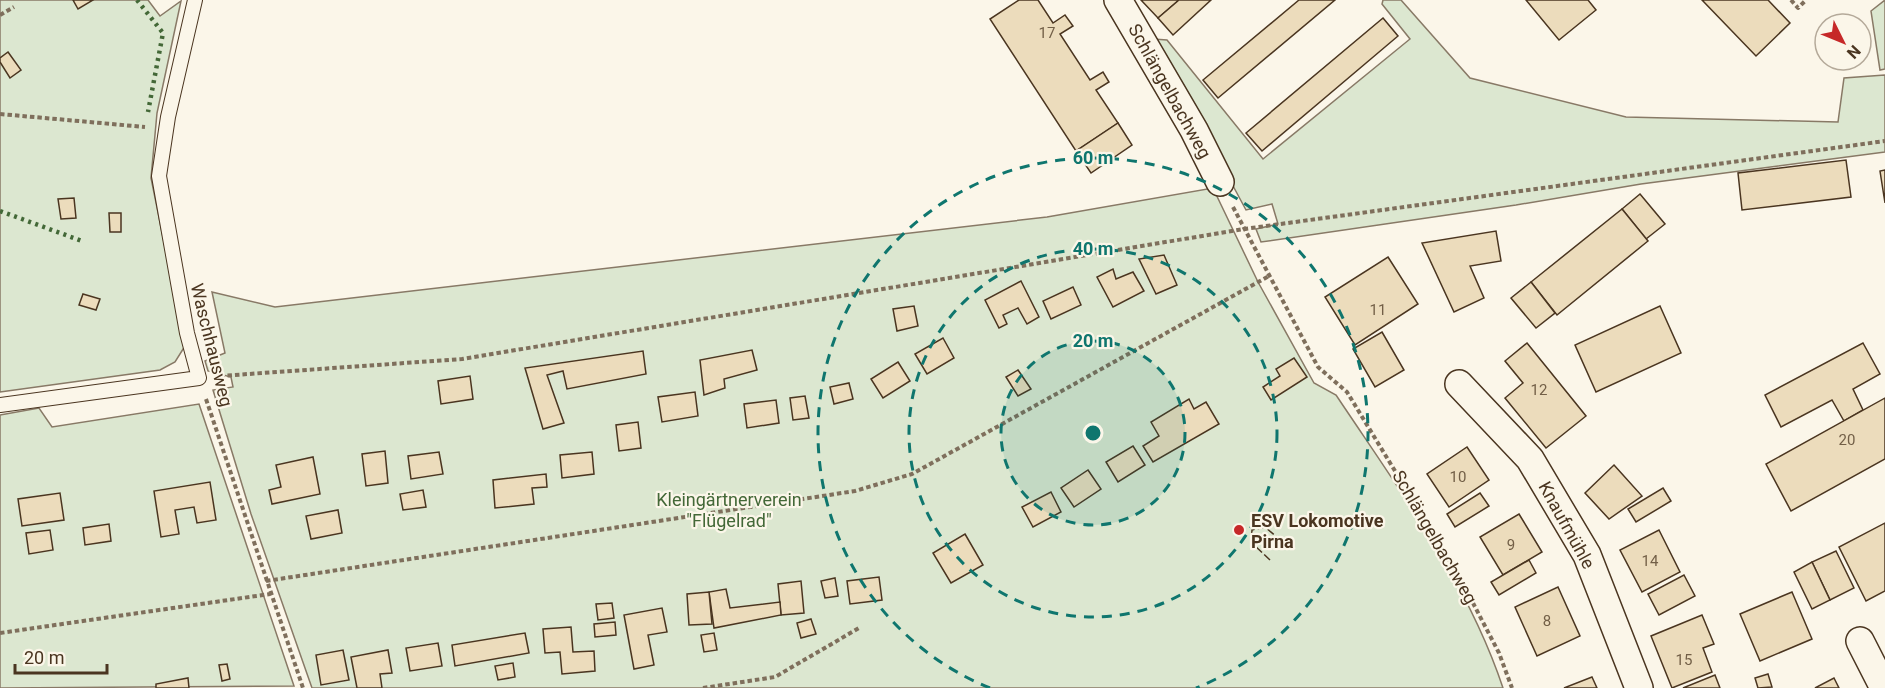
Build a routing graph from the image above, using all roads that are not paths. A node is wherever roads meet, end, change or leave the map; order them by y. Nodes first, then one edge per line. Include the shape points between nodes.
1 (195, 0) edge
2 (1118, 0) edge
3 (1220, 182) road end
4 (1459, 384) dead end
5 (0, 405) edge
6 (1860, 641) dead end
7 (1639, 688) edge
8 (1884, 688) edge

1 - 5 lane, Waschhausweg via 159,176 187,333 199,378
2 - 3 street, Schlängelbachweg
4 - 7 street, Knaufmühle via 1530,459 1587,555
6 - 8 street

